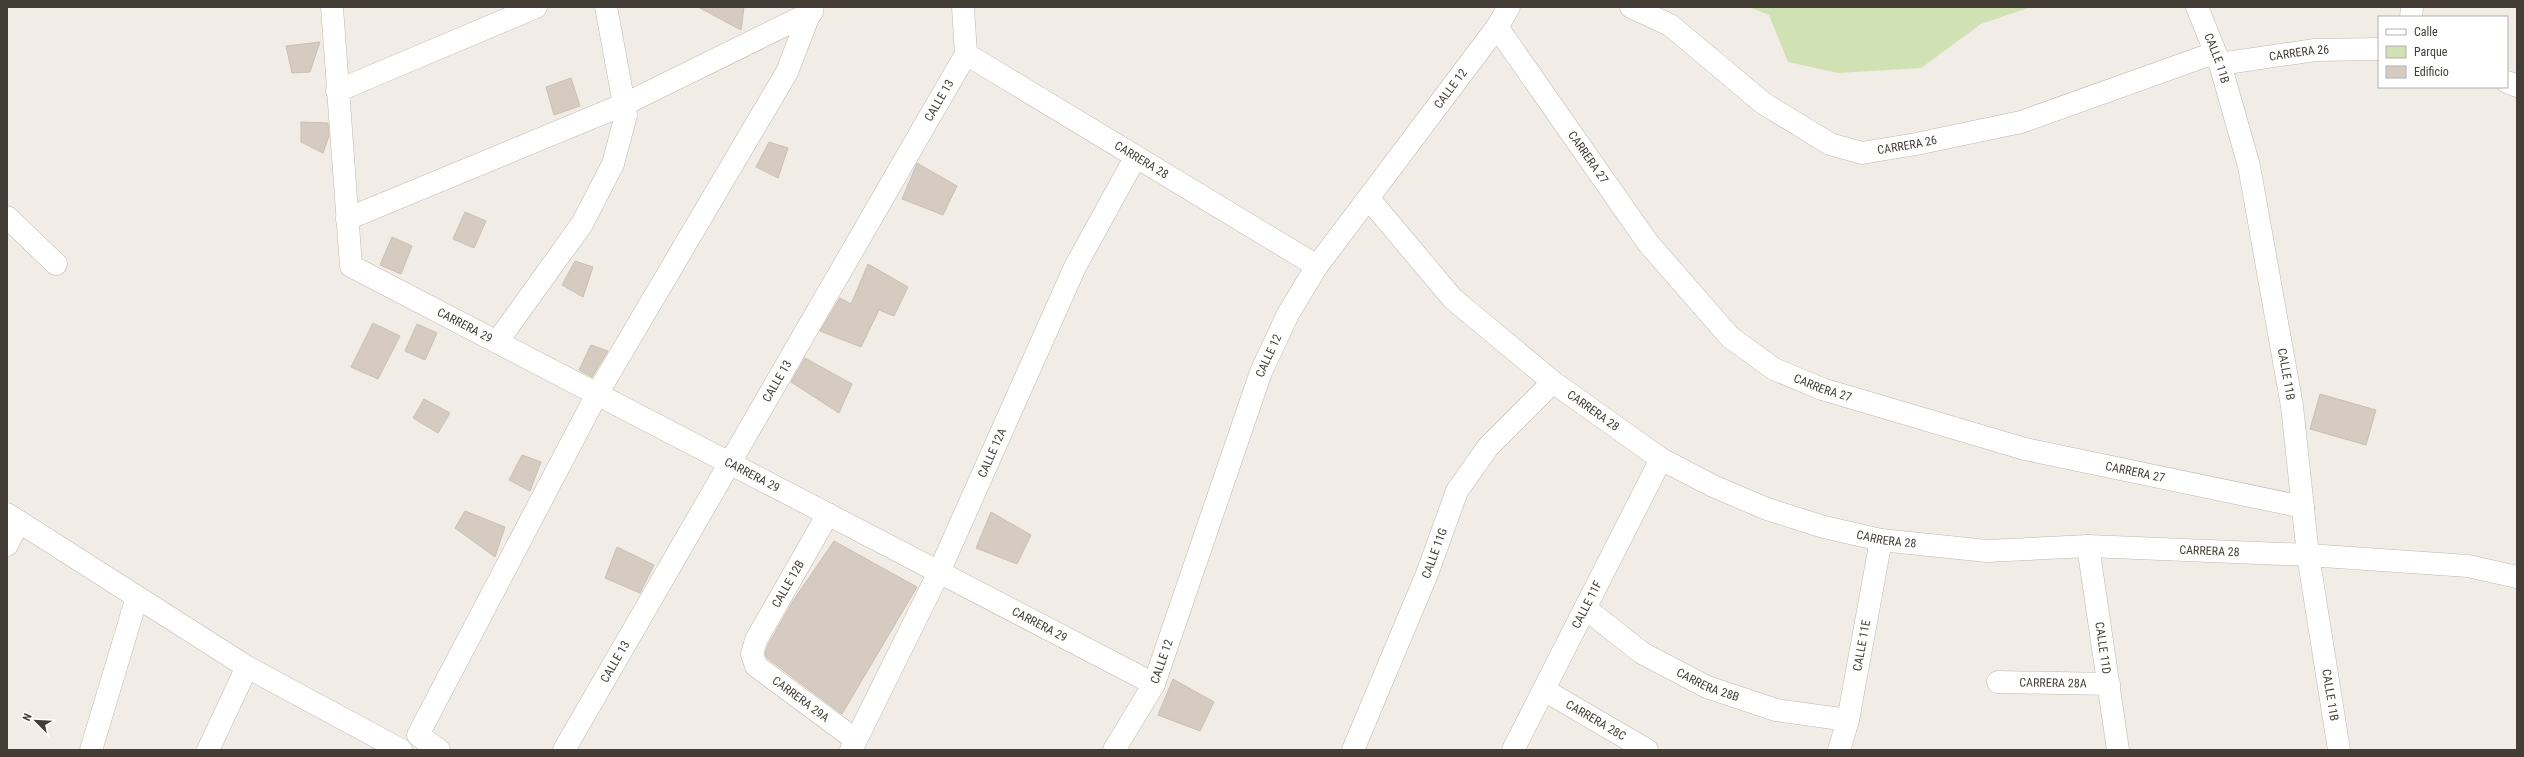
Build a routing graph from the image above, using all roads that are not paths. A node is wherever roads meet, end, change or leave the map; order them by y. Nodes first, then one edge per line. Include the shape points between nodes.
1 (332, 7) edge
2 (536, 7) edge
3 (606, 7) edge
4 (963, 7) edge
5 (1509, 7) edge
6 (1631, 7) edge
7 (2196, 7) edge
8 (812, 10) edge
9 (1497, 27) junction
10 (2378, 49) edge
11 (966, 54) junction
12 (2217, 59) junction
13 (337, 91) junction
14 (625, 104) junction
15 (1135, 158) junction
16 (1369, 199) junction
17 (7, 218) edge
18 (347, 219) junction
19 (56, 264) dead end
20 (1317, 266) junction
21 (497, 342) junction
22 (1553, 382) junction
23 (597, 394) junction
24 (1661, 459) junction
25 (728, 462) junction
26 (2303, 507) junction
27 (828, 514) junction
28 (13, 518) edge
29 (1881, 540) junction
30 (7, 545) edge
31 (2088, 546) junction
32 (2308, 555) junction
33 (939, 572) junction
34 (2517, 577) edge
35 (137, 597) junction
36 (1585, 608) junction
37 (752, 654) joint
38 (247, 667) junction
39 (1998, 682) dead end
40 (1154, 684) junction
41 (2109, 684) junction
42 (1544, 690) junction
43 (1848, 720) junction
44 (408, 745) edge
45 (853, 745) edge
46 (91, 750) edge
47 (208, 750) edge
48 (439, 750) edge
49 (564, 750) edge
50 (1114, 750) edge
51 (1353, 750) edge
52 (1513, 750) edge
53 (1648, 750) edge
54 (1839, 750) edge
55 (2118, 750) edge
56 (2339, 750) edge

1 - 13 street
2 - 13 street
3 - 14 street
4 - 11 street
5 - 9 street, CALLE 12
6 - 12 street, CARRERA 26 via 1670,25 1763,103 1830,144 1862,152 1916,144 2021,122
7 - 12 street, CALLE 11B
8 - 14 street
8 - 23 street via 787,72
9 - 16 street, CALLE 12
9 - 26 street, CARRERA 27 via 1648,243 1730,338 1774,369 1822,389 2025,449
10 - 12 street, CARRERA 26 via 2315,50
11 - 15 street, CARRERA 28
11 - 25 street, CALLE 13
12 - 26 street, CALLE 11B via 2249,166 2292,406
13 - 18 street
14 - 18 street
14 - 21 street via 626,115 613,164 582,224
15 - 20 street, CARRERA 28
15 - 33 street, CALLE 12A via 1075,267
16 - 20 street, CALLE 12
16 - 22 street, CARRERA 28 via 1453,299
17 - 19 street
18 - 21 street, CARRERA 29 via 351,266
20 - 40 street, CALLE 12 via 1288,314 1261,372
21 - 23 street, CARRERA 29
22 - 24 street, CARRERA 28
22 - 51 street, CALLE 11G via 1488,447 1457,491 1427,574
23 - 25 street, CARRERA 29
23 - 44 street
24 - 29 street, CARRERA 28 via 1713,486 1767,509 1824,527
24 - 36 street, CALLE 11F
25 - 27 street, CARRERA 29
25 - 49 street, CALLE 13
26 - 32 street, CALLE 11B
27 - 33 street, CARRERA 29
27 - 37 street, CALLE 12B via 756,640
28 - 30 street
28 - 35 street
29 - 31 street, CARRERA 28 via 1987,550
29 - 43 street, CALLE 11E
31 - 32 street, CARRERA 28
31 - 41 street, CALLE 11D
32 - 34 street, CARRERA 28 via 2468,566
32 - 56 street, CALLE 11B
33 - 40 street, CARRERA 29
33 - 45 street, CALLE 12A
35 - 38 street
35 - 46 street
36 - 42 street, CALLE 11F
36 - 43 street, CARRERA 28B via 1642,653 1707,687 1776,710
37 - 45 street, CARRERA 29A via 756,666
38 - 44 street
38 - 47 street
39 - 41 street, CARRERA 28A
40 - 50 street, CALLE 12
41 - 55 street, CALLE 11D
42 - 52 street, CALLE 11F
42 - 53 street, CARRERA 28C
43 - 54 street, CALLE 11E
44 - 48 street

